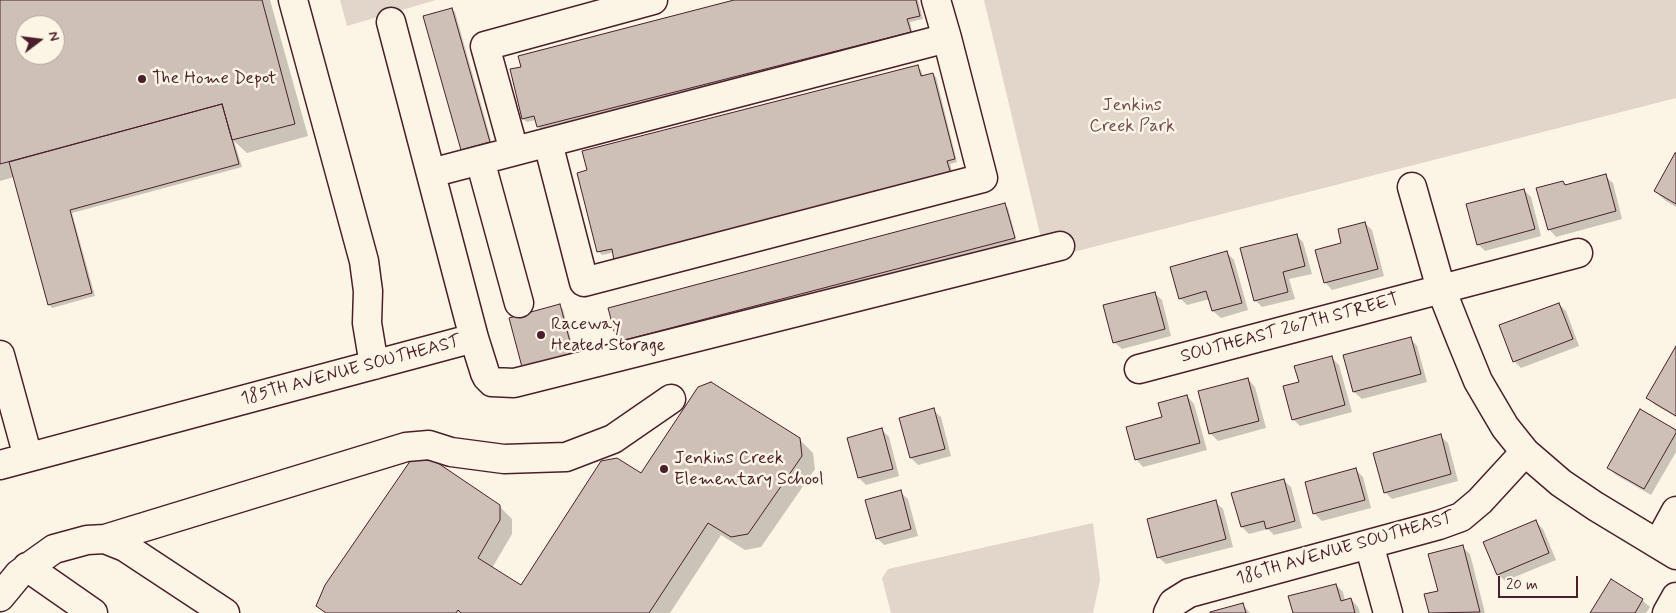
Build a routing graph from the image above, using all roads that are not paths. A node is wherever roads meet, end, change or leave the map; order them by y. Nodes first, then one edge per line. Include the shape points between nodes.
1 (293, 0) edge
2 (653, 0) edge
3 (936, 0) edge
4 (391, 22) dead end
5 (947, 38) junction
6 (548, 143) junction
7 (514, 151) junction
8 (480, 160) junction
9 (431, 173) junction
10 (1412, 187) dead end
11 (1060, 246) dead end
12 (1578, 253) dead end
13 (1441, 289) junction
14 (519, 303) dead end
15 (474, 338) junction
16 (374, 364) junction
17 (2, 367) edge
18 (1139, 369) dead end
19 (671, 399) dead end
20 (1524, 452) junction
21 (28, 457) junction
22 (0, 465) edge
23 (1676, 510) edge
24 (105, 539) junction
25 (1369, 544) junction
26 (1667, 550) edge
27 (27, 567) junction
28 (0, 596) edge
29 (1676, 597) edge
30 (1171, 608) edge
31 (93, 613) edge
32 (225, 613) edge
33 (1388, 613) edge
34 (1667, 613) edge

1 - 16 street via 364,261 368,291 367,323
2 - 7 street via 485,46
3 - 5 street
4 - 9 street, 185TH AVENUE SOUTHEAST
5 - 6 street
5 - 6 street via 983,178 584,282
6 - 7 street
7 - 8 street
8 - 9 street
8 - 14 street
9 - 15 street, 185TH AVENUE SOUTHEAST
10 - 13 street
11 - 15 street via 514,383 492,382 487,377
12 - 13 street, SOUTHEAST 267TH STREET
13 - 18 street, SOUTHEAST 267TH STREET
13 - 20 street via 1478,381
15 - 16 street, 185TH AVENUE SOUTHEAST
16 - 21 street, 185TH AVENUE SOUTHEAST
17 - 21 street
19 - 24 street via 613,440 566,457 504,459 451,452 429,445 406,448
20 - 25 street, 186TH AVENUE SOUTHEAST via 1480,501 1460,516
20 - 26 street via 1561,483
21 - 22 street, 185TH AVENUE SOUTHEAST
23 - 26 street
24 - 27 street via 86,540 54,549
24 - 32 street via 125,547
25 - 30 street, 186TH AVENUE SOUTHEAST via 1188,593
25 - 33 street
27 - 28 street
27 - 31 street
29 - 34 street

